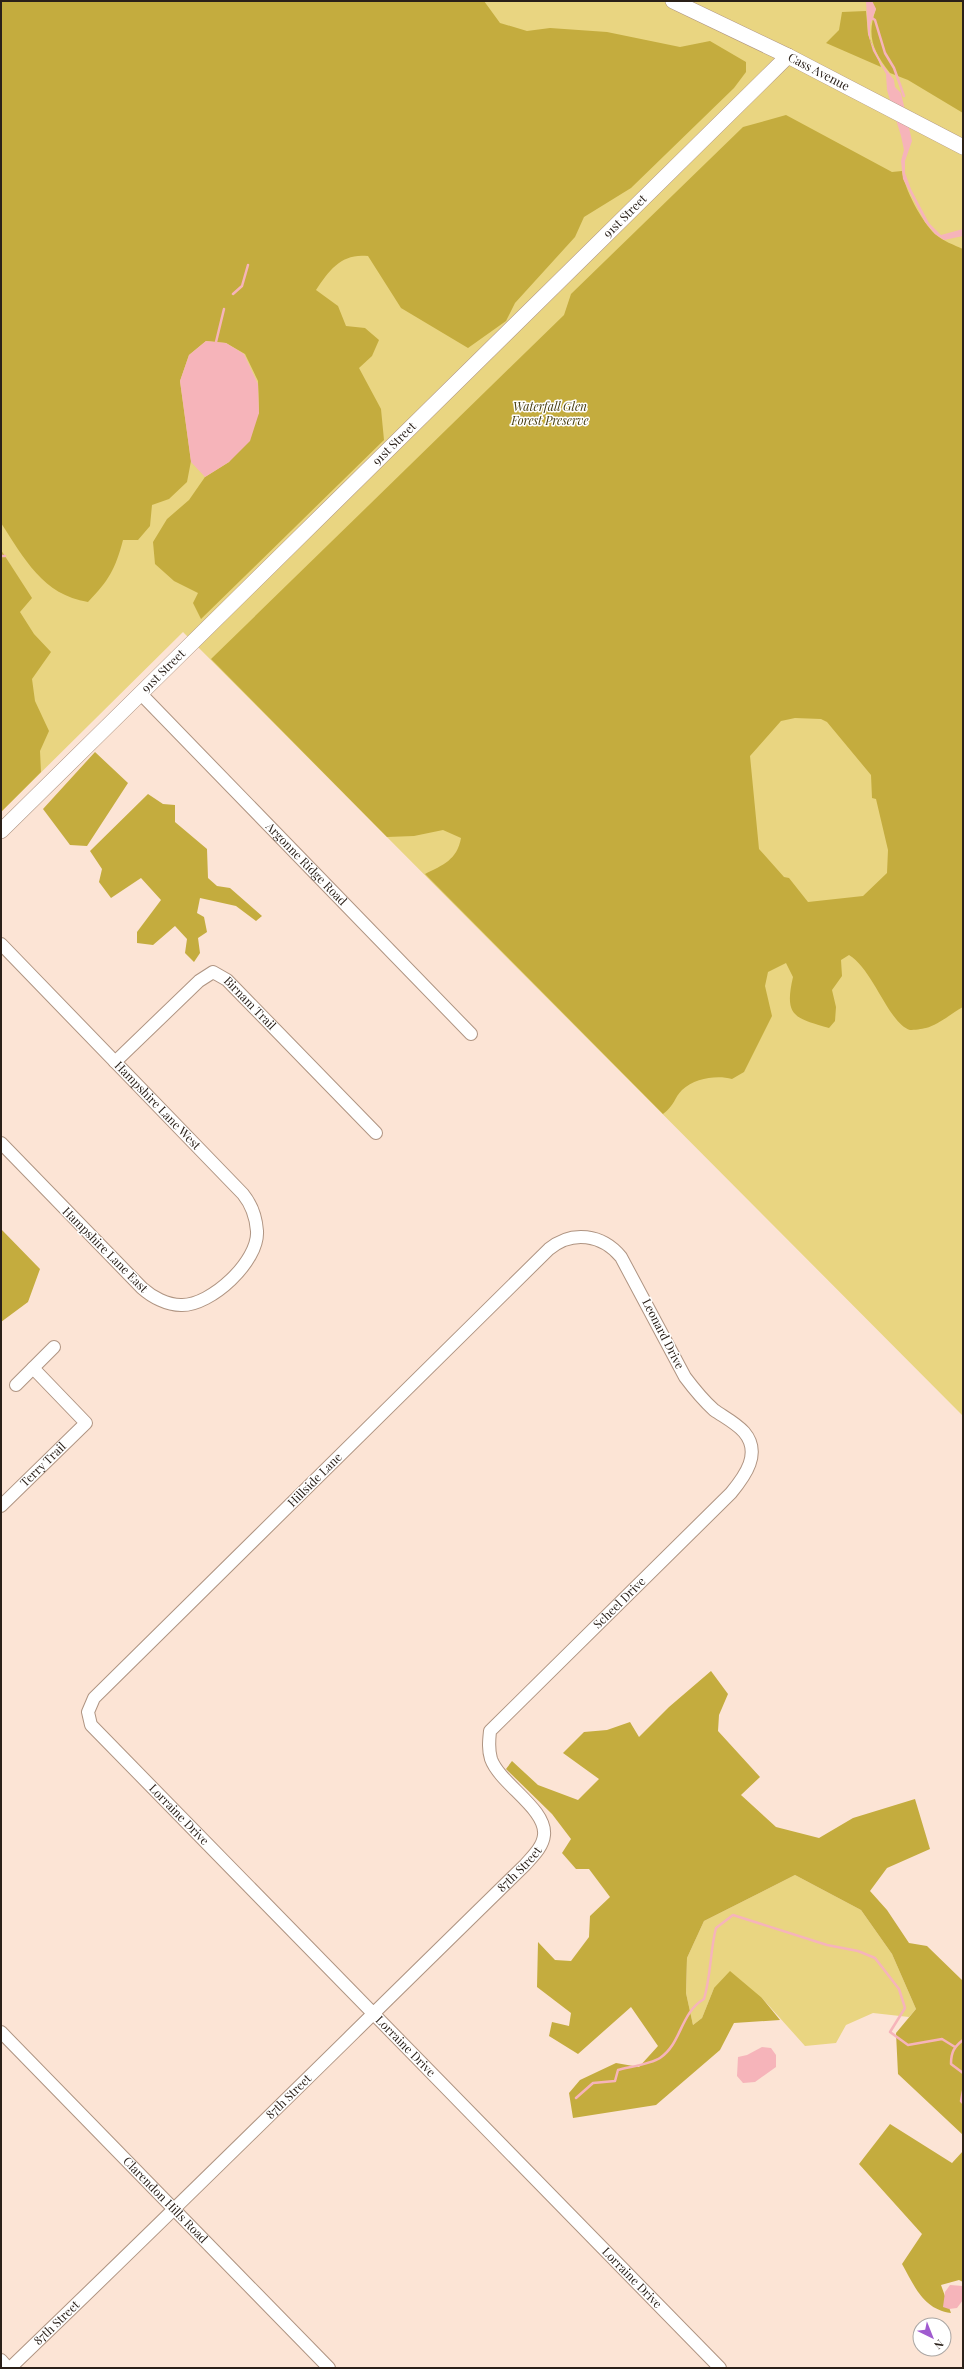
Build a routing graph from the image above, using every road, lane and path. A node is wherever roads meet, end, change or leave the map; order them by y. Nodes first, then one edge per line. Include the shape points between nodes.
1 (673, 1) edge
2 (788, 56) junction
3 (963, 147) edge
4 (141, 694) junction
5 (1, 831) edge
6 (1, 944) edge
7 (472, 1034) dead end
8 (115, 1062) junction
9 (376, 1133) dead end
10 (1, 1143) edge
11 (559, 1242) joint
12 (227, 1282) joint
13 (54, 1347) dead end
14 (34, 1368) junction
15 (16, 1385) dead end
16 (752, 1459) joint
17 (1, 1506) edge
18 (91, 1725) joint
19 (538, 1814) joint
20 (372, 2014) junction
21 (1, 2032) edge
22 (175, 2210) junction
23 (1, 2360) edge
24 (9, 2368) edge
25 (329, 2368) edge
26 (720, 2368) edge

1 - 2 main road, Cass Avenue
2 - 3 main road, Cass Avenue
2 - 4 main road, 91st Street
4 - 5 main road, 91st Street
4 - 7 street, Argonne Ridge Road
6 - 8 street, Hampshire Lane West
8 - 9 street, Birnam Trail via 199,981 212,972 227,980
8 - 12 street, Hampshire Lane West via 243,1194 251,1206 257,1232 252,1250 247,1260
10 - 12 street, Hampshire Lane East via 154,1298 181,1305 207,1298
11 - 16 street, Leonard Drive via 584,1236 602,1241 616,1251 651,1309 685,1377 713,1409 744,1431 749,1440
11 - 18 street, Hillside Lane via 94,1698 88,1712
13 - 14 street
14 - 15 street
14 - 17 street, Terry Trail via 86,1423
16 - 19 street, Scheel Drive via 745,1476 731,1492 490,1731 488,1746 496,1770
18 - 20 street, Lorraine Drive
19 - 20 street, 87th Street via 544,1834 538,1850
20 - 22 street, 87th Street
20 - 26 street, Lorraine Drive
21 - 22 street, Clarendon Hills Road
22 - 24 street, 87th Street
22 - 25 street, Clarendon Hills Road
23 - 24 street

